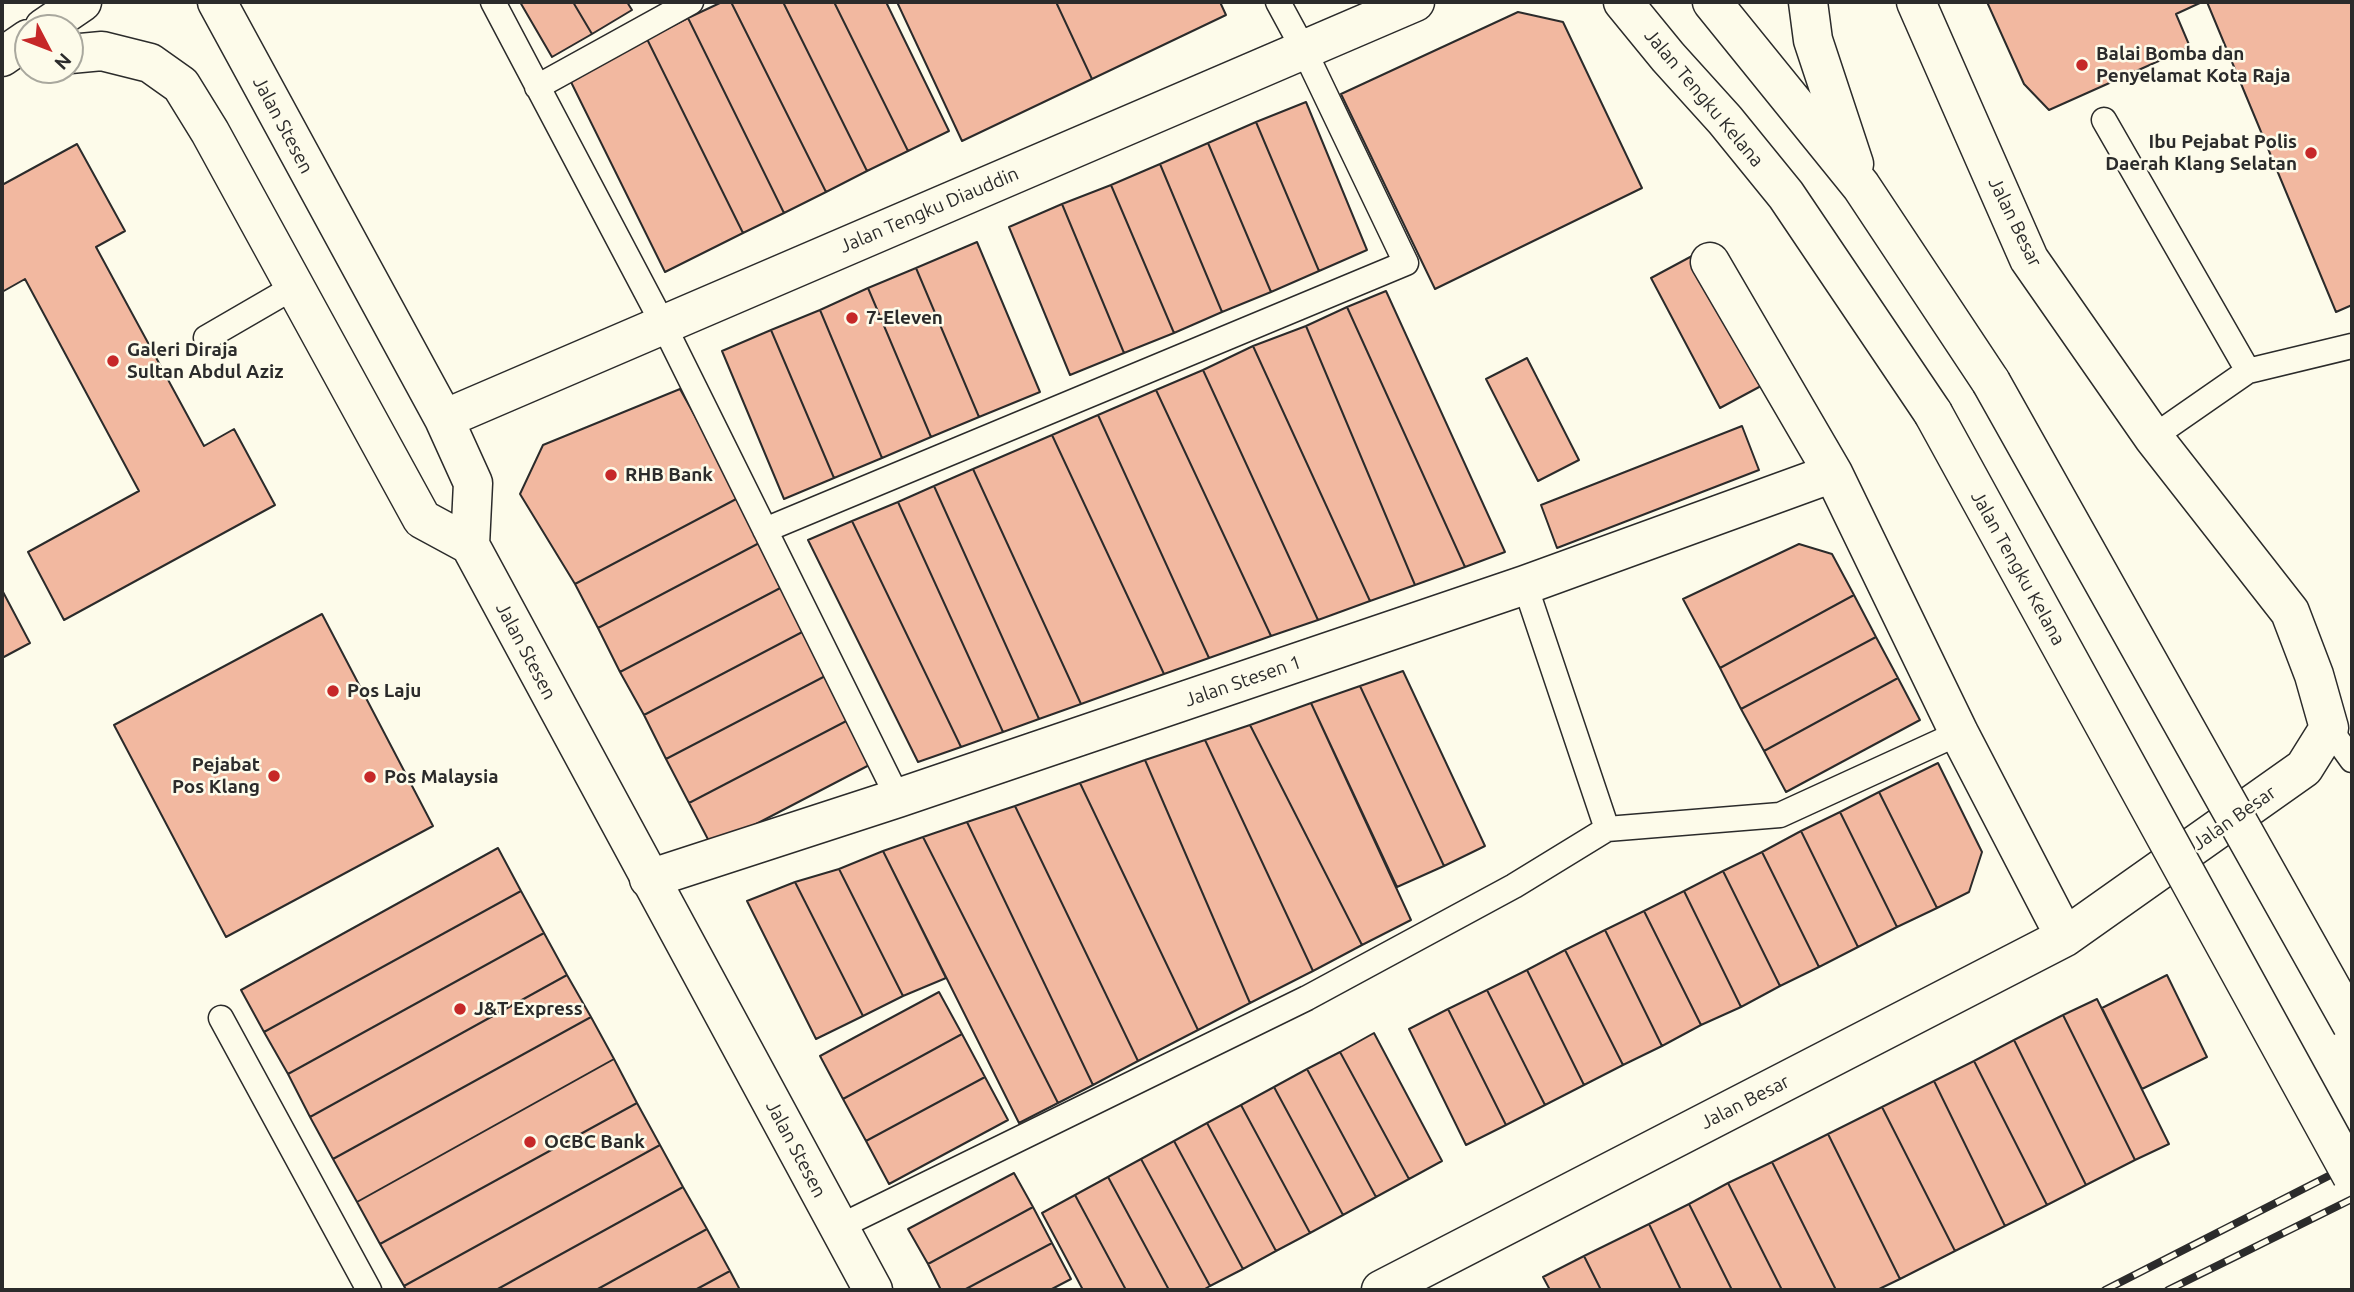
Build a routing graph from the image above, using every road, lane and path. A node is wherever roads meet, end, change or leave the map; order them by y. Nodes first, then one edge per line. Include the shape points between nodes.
1 (82, 2) edge
2 (217, 2) edge
3 (493, 2) edge
4 (691, 2) edge
5 (1278, 2) edge
6 (1415, 2) edge
7 (1623, 2) edge
8 (1712, 2) edge
9 (1808, 2) edge
10 (1916, 2) edge
11 (64, 14) edge
12 (1304, 50) junction
13 (84, 53) edge
14 (537, 88) junction
15 (2104, 120) dead end
16 (1861, 187) junction
17 (1710, 262) dead end
18 (294, 287) junction
19 (663, 324) junction
20 (206, 338) dead end
21 (2352, 346) edge
22 (2248, 371) junction
23 (443, 419) junction
24 (2153, 437) junction
25 (1833, 473) junction
26 (765, 530) junction
27 (470, 545) junction
28 (1525, 585) junction
29 (2329, 728) junction
30 (1959, 733) junction
31 (2352, 760) edge
32 (898, 798) junction
33 (1607, 829) junction
34 (649, 879) junction
35 (2065, 937) junction
36 (221, 1018) dead end
37 (2352, 1025) edge
38 (2352, 1175) edge
39 (839, 1227) junction
40 (369, 1290) edge
41 (873, 1290) edge
42 (1381, 1290) edge

1 - 11 main road
2 - 23 main road, Jalan Stesen
3 - 14 lane
4 - 14 lane
5 - 12 lane
6 - 12 main road, Jalan Tengku Diauddin
7 - 38 main road, Jalan Tengku Kelana, bridge via 1786,195 1933,413
8 - 16 main road
9 - 16 main road via 1813,40
10 - 24 main road, Jalan Besar via 2029,259
12 - 19 main road, Jalan Tengku Diauddin
12 - 26 lane via 1406,263
13 - 18 main road via 102,51 150,63 181,85
14 - 19 lane
15 - 22 lane
16 - 37 main road, bridge via 1991,382
17 - 25 main road
18 - 20 lane
18 - 27 main road via 422,519
19 - 23 main road, Jalan Tengku Diauddin
19 - 26 lane
21 - 22 lane
22 - 24 lane
23 - 27 main road, Jalan Stesen via 473,482
24 - 29 main road, Jalan Besar via 2290,612
25 - 28 main road, Jalan Stesen 1
25 - 30 main road
26 - 32 lane
27 - 34 main road, Jalan Stesen
28 - 32 main road, Jalan Stesen 1
28 - 33 lane
29 - 31 lane
29 - 35 main road, Jalan Besar via 2304,768
30 - 33 lane via 1780,814
30 - 35 main road
32 - 34 main road, Jalan Stesen 1
33 - 39 lane via 1514,886 1307,998
34 - 39 main road, Jalan Stesen
35 - 42 main road, Jalan Besar
36 - 40 lane
39 - 41 main road, Jalan Stesen

